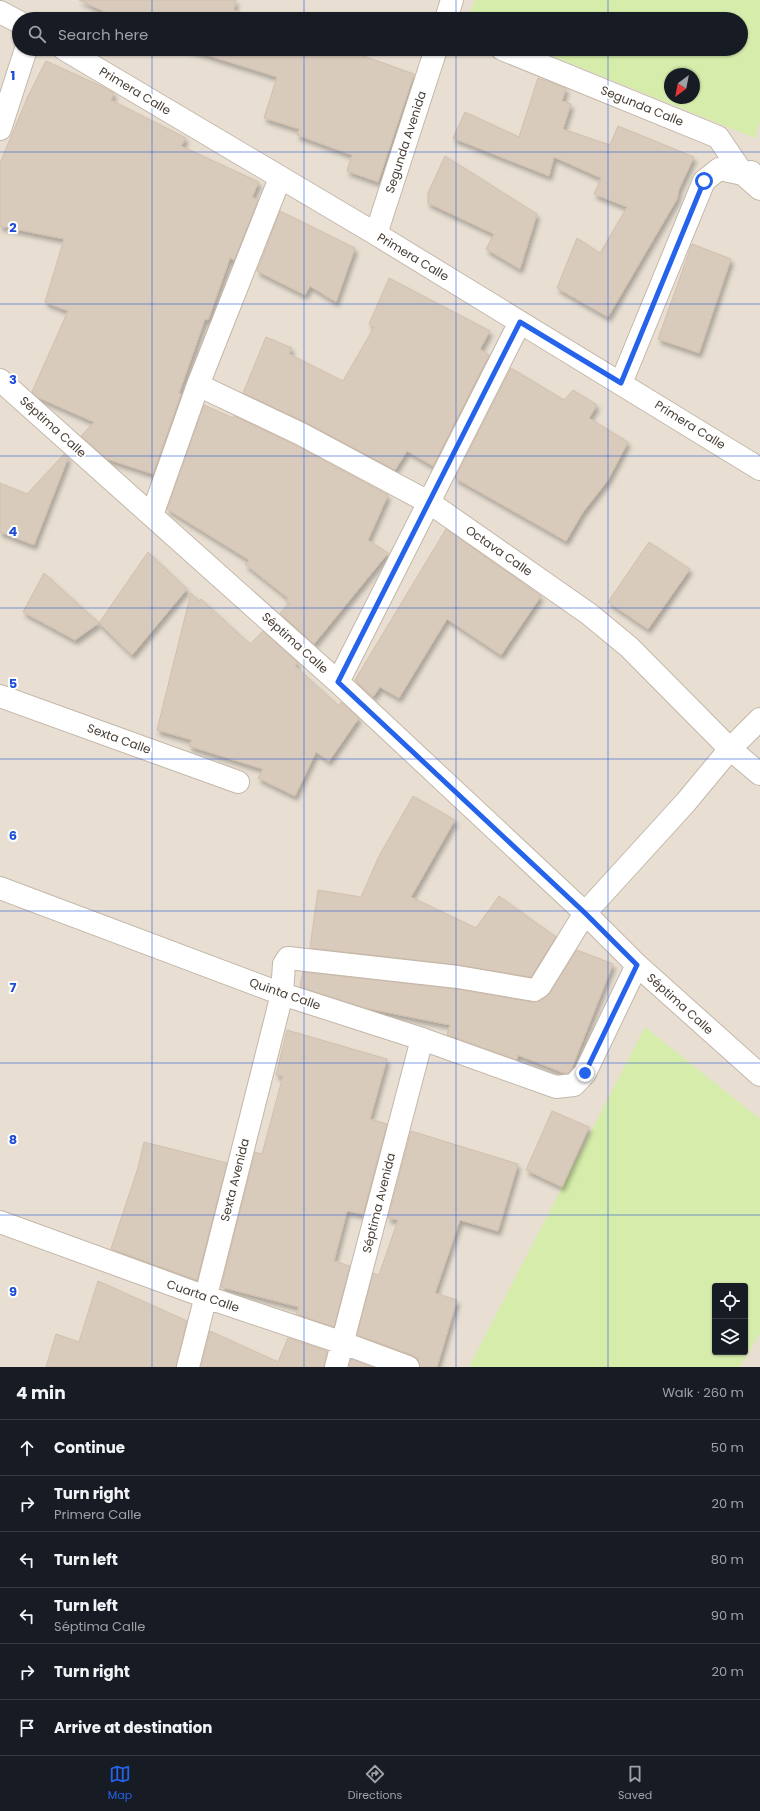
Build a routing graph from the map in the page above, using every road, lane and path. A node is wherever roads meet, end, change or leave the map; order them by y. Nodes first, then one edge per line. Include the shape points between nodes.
1 (452, 0) edge
2 (0, 12) edge
3 (448, 12) edge
4 (12, 18) edge
5 (24, 56) edge
6 (76, 56) edge
7 (434, 56) edge
8 (519, 56) edge
9 (0, 129) edge
10 (751, 172) edge
11 (280, 178) junction
12 (760, 189) edge
13 (376, 234) junction
14 (520, 322) junction
15 (0, 380) edge
16 (621, 383) junction
17 (198, 385) junction
18 (760, 469) edge
19 (430, 503) junction
20 (152, 515) junction
21 (338, 682) junction
22 (0, 696) edge
23 (760, 719) edge
24 (730, 749) junction
25 (760, 774) edge
26 (238, 782) dead end
27 (2, 894) edge
28 (585, 913) junction
29 (637, 965) junction
30 (282, 994) junction
31 (422, 1039) junction
32 (760, 1075) edge
33 (0, 1222) edge
34 (206, 1298) junction
35 (343, 1343) junction
36 (188, 1367) edge
37 (336, 1367) edge
38 (408, 1367) edge

1 - 3 street
2 - 4 street
5 - 9 street
6 - 11 street, Primera Calle
7 - 13 street, Segunda Avenida
8 - 10 street, Segunda Calle via 718,137
10 - 12 street, Segunda Calle
10 - 16 street via 719,169 704,181
11 - 13 street, Primera Calle
11 - 17 street
13 - 14 street, Primera Calle
14 - 16 street, Primera Calle
14 - 19 street
15 - 20 street, Séptima Calle
16 - 18 street, Primera Calle
17 - 19 street, Octava Calle via 301,434
17 - 20 street
19 - 21 street
19 - 24 street, Octava Calle via 589,614 624,642
20 - 21 street, Séptima Calle
21 - 28 street, Séptima Calle
22 - 26 street, Sexta Calle
23 - 24 street
24 - 25 street, Octava Calle
24 - 28 street via 681,808
27 - 30 street, Quinta Calle
28 - 29 street, Séptima Calle
28 - 30 street, Sexta Avenida via 540,986 534,990 458,977 288,958 284,964
29 - 31 street, Quinta Calle via 585,1073 574,1085 556,1087
29 - 32 street, Séptima Calle
30 - 31 street, Quinta Calle
30 - 34 street, Sexta Avenida
31 - 35 street, Séptima Avenida
33 - 34 street, Cuarta Calle
34 - 35 street, Cuarta Calle
34 - 36 street, Sexta Avenida
35 - 37 street, Séptima Avenida
35 - 38 street, Cuarta Calle

